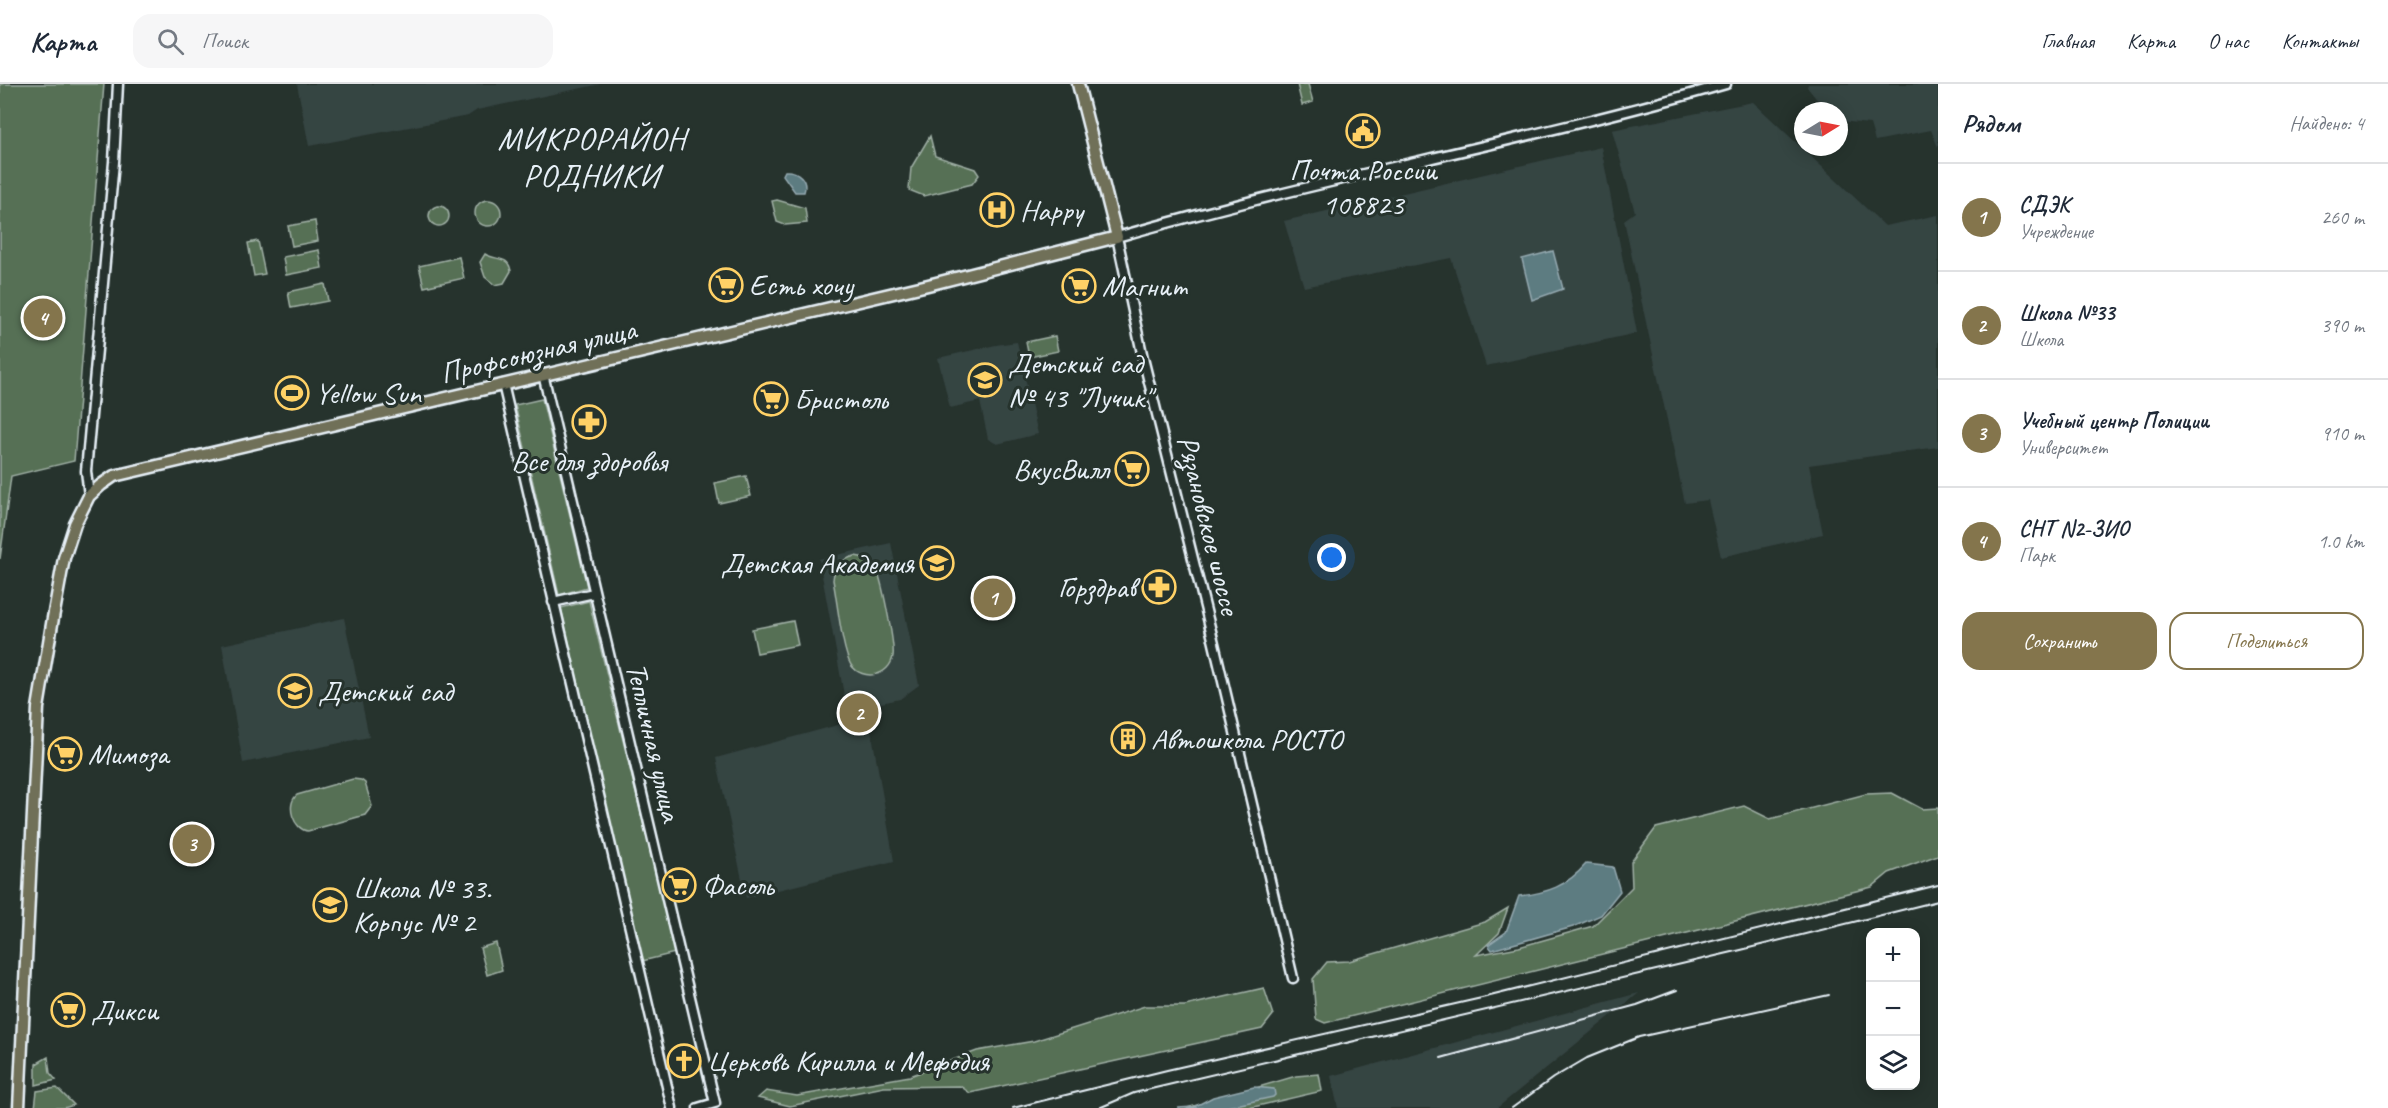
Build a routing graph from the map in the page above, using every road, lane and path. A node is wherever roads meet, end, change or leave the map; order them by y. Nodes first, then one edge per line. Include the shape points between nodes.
1 (118, 84) edge
2 (1078, 84) edge
3 (1726, 84) edge
4 (1117, 237) junction
5 (543, 374) junction
6 (503, 384) junction
7 (89, 496) junction
8 (594, 593) junction
9 (553, 602) junction
10 (1293, 978) dead end
11 (716, 1106) edge
12 (19, 1108) edge
13 (672, 1108) edge
14 (698, 1108) edge

1 - 7 street via 86,471
2 - 4 main road, Рязановское шоссе
3 - 4 street
4 - 5 main road, Профсоюзная улица
4 - 10 street, Рязановское шоссе
5 - 6 main road, Профсоюзная улица
5 - 8 street, Тепличная улица
6 - 7 main road, Профсоюзная улица via 114,476
6 - 9 street
7 - 12 main road, Профсоюзная улица via 64,558 38,708
8 - 9 street
8 - 11 street, Тепличная улица
9 - 13 street
11 - 14 street, Тепличная улица

